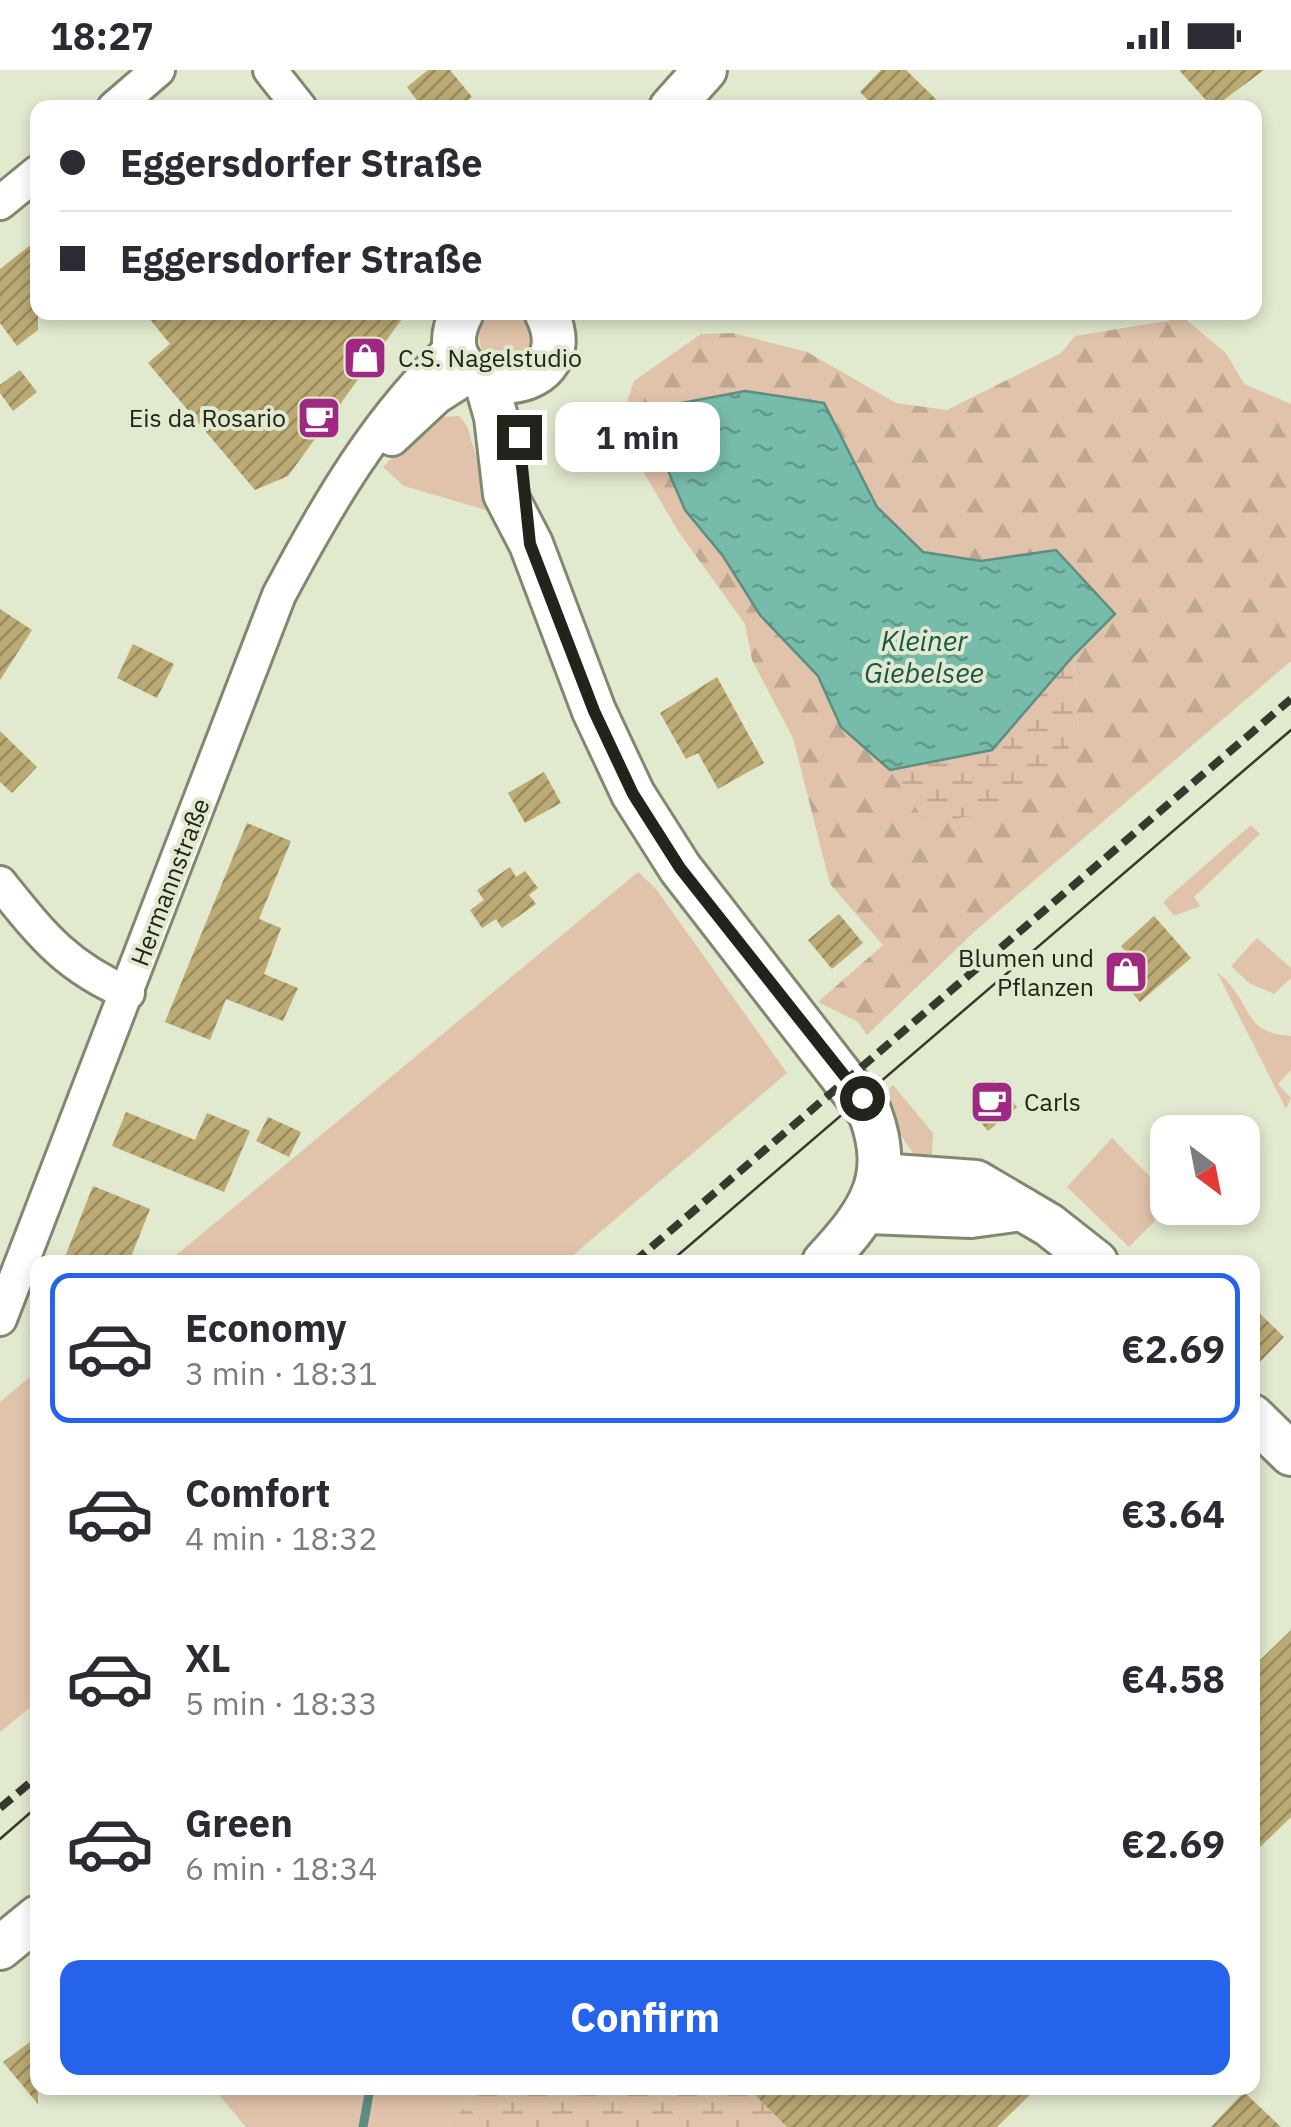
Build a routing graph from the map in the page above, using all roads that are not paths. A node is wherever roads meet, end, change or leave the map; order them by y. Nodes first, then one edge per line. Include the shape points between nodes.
1 (158, 70) edge
2 (270, 70) edge
3 (706, 70) edge
4 (123, 100) edge
5 (294, 100) edge
6 (678, 100) edge
7 (30, 179) edge
8 (0, 203) edge
9 (548, 320) edge
10 (465, 341) edge
11 (528, 378) junction
12 (530, 544) junction
13 (0, 883) edge
14 (128, 993) junction
15 (874, 1194) junction
16 (829, 1255) edge
17 (1086, 1255) edge
18 (0, 1318) edge
19 (1260, 1424) edge
20 (1291, 1453) edge
21 (30, 1924) edge
22 (0, 1948) edge

1 - 4 street
2 - 5 street
3 - 6 street
7 - 8 street
9 - 11 street via 550,352
10 - 11 street via 508,385
10 - 12 street via 496,417 505,494
10 - 14 street, Hermannstraße via 373,435 279,596
11 - 12 street via 519,437
12 - 15 street via 633,794 680,868 862,1098 882,1152
13 - 14 street via 56,952
14 - 18 street, Hermannstraße
15 - 16 street
15 - 17 street via 971,1216 1022,1209
19 - 20 street
21 - 22 street

